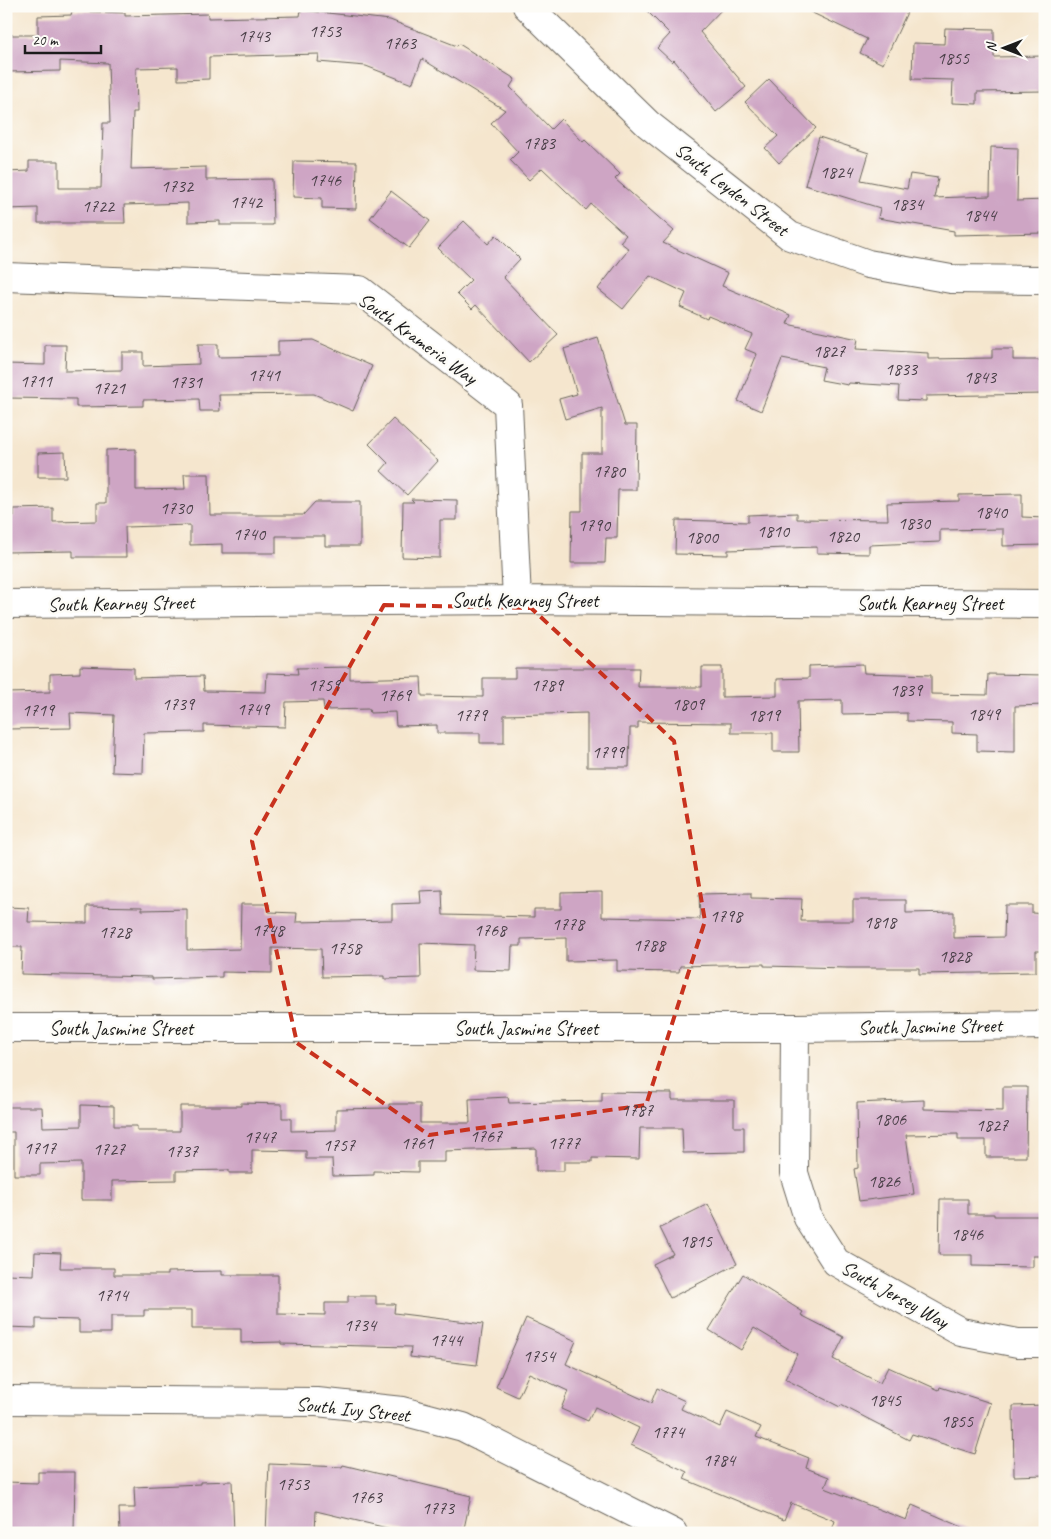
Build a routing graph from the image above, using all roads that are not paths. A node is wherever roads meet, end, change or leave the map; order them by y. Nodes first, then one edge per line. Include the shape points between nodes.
1 (527, 6) edge
2 (6, 277) edge
3 (1045, 280) edge
4 (517, 600) junction
5 (6, 604) edge
6 (1045, 604) edge
7 (1045, 1024) edge
8 (6, 1028) edge
9 (794, 1028) junction
10 (1045, 1343) edge
11 (6, 1400) edge
12 (673, 1533) edge

1 - 3 street, South Leyden Street via 648,124 790,236 868,264 942,277
2 - 4 street, South Krameria Way via 360,290 508,405
4 - 5 street, South Kearney Street
4 - 6 street, South Kearney Street
7 - 9 street, South Jasmine Street
8 - 9 street, South Jasmine Street
9 - 10 street, South Jersey Way via 794,1172 808,1218 836,1262 961,1332 1018,1343
11 - 12 street, South Ivy Street via 317,1402 402,1411 463,1427

